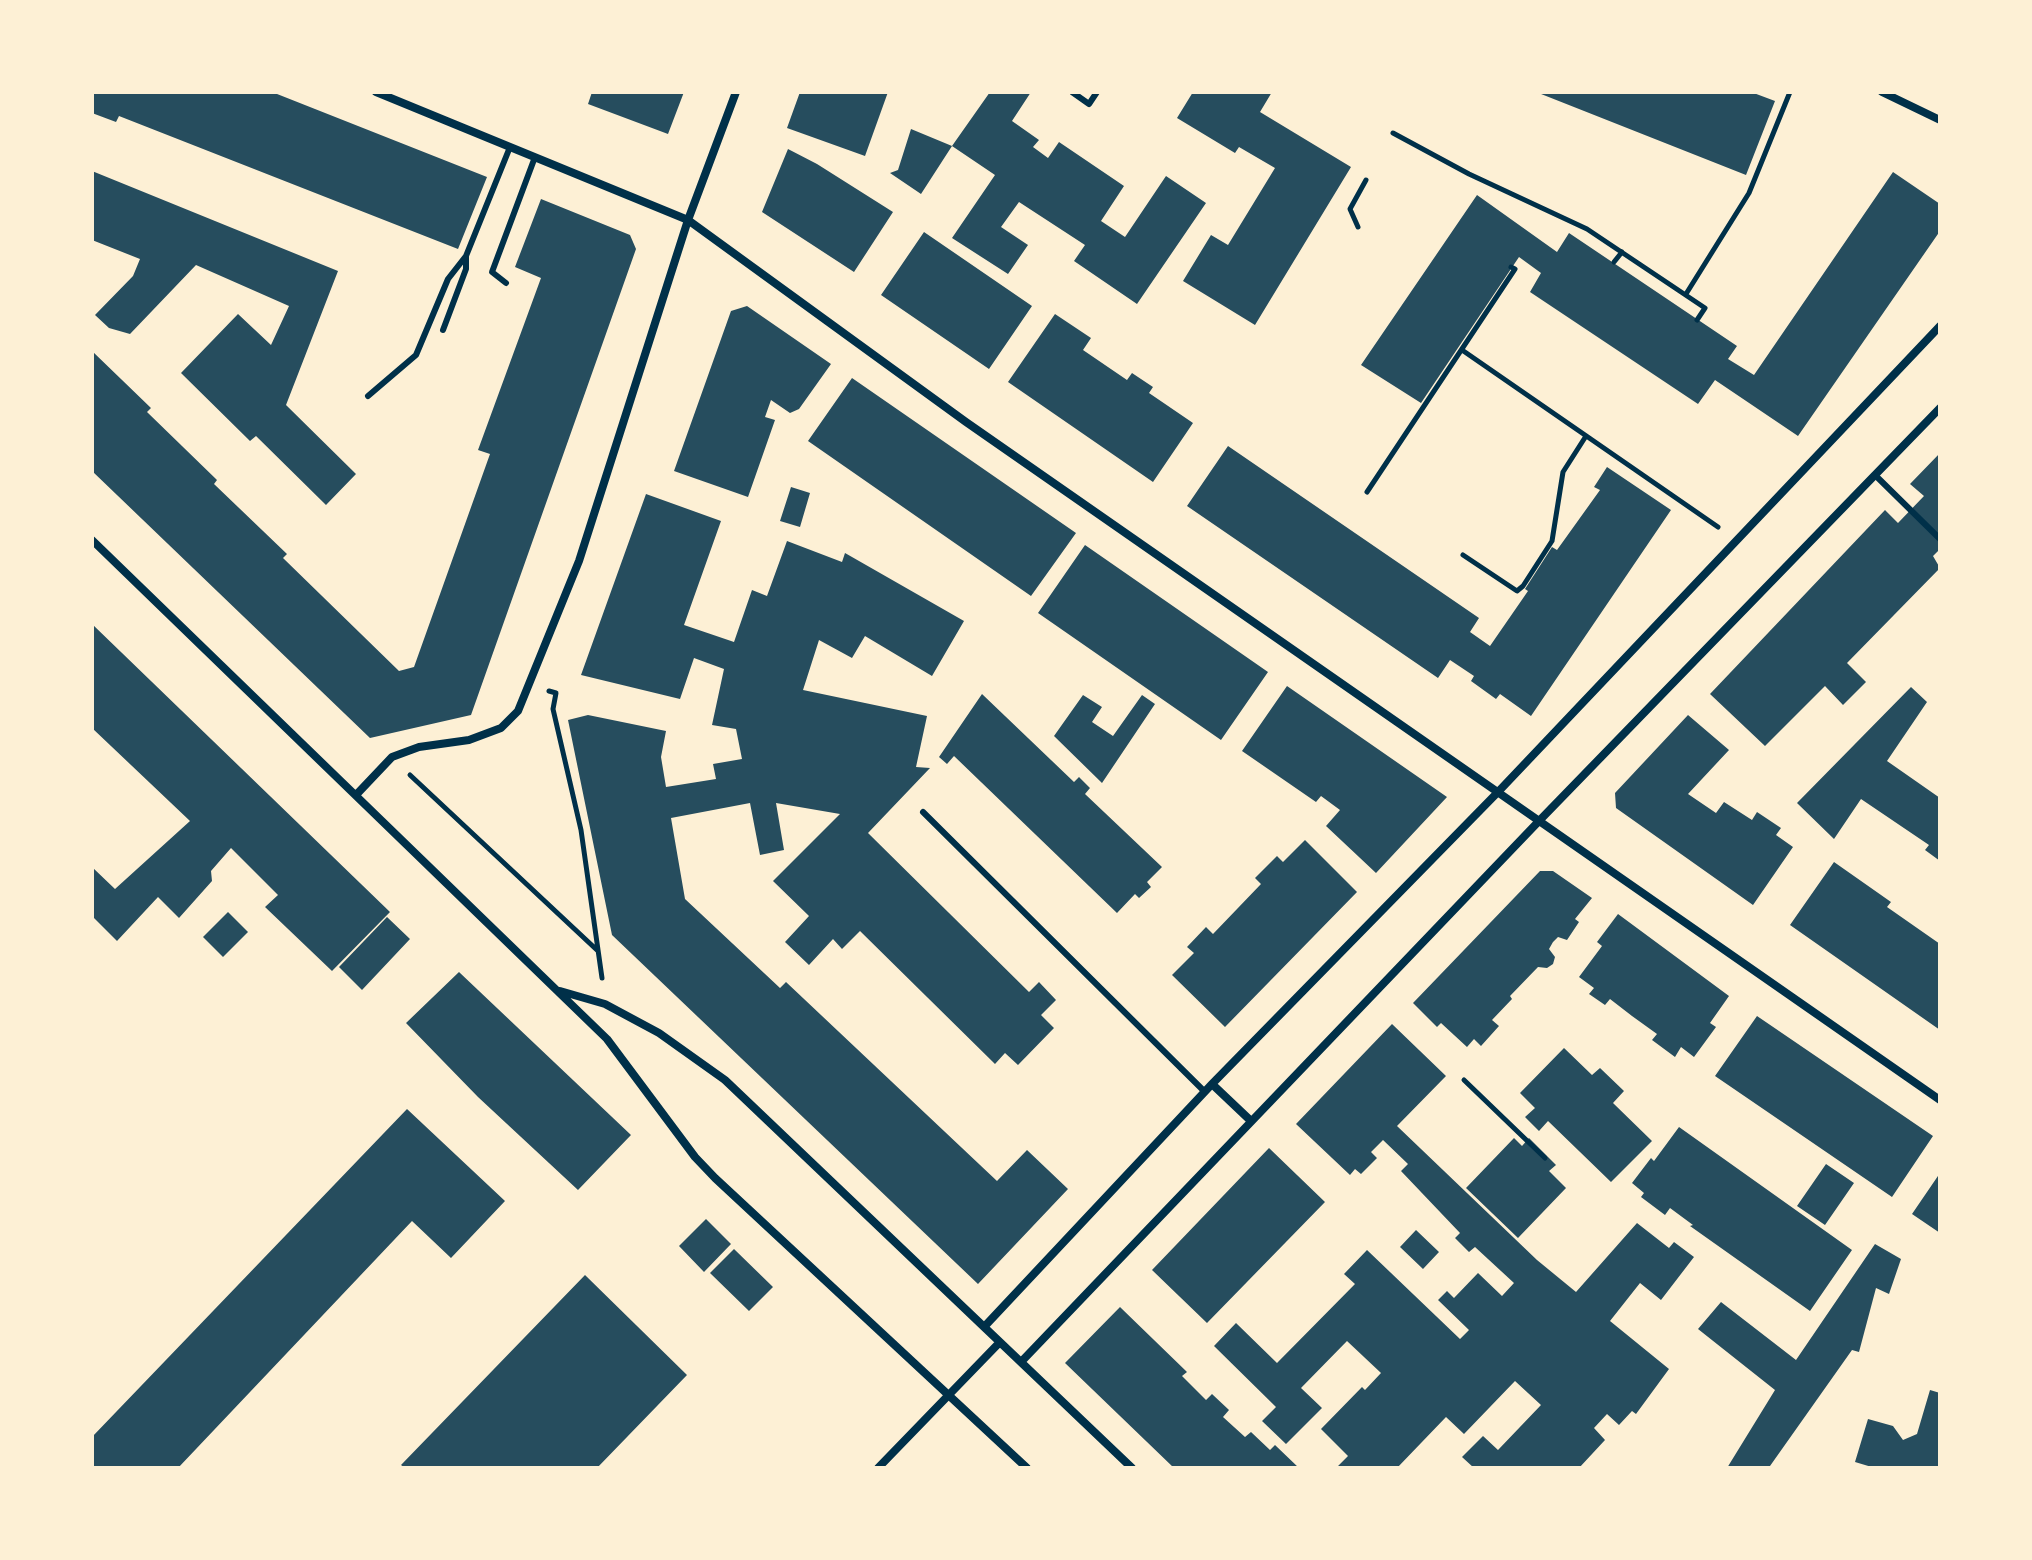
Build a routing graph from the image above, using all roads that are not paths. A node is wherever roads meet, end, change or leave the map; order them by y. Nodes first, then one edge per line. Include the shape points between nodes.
1 (376, 92) edge
2 (736, 92) edge
3 (1072, 92) edge
4 (1097, 92) edge
5 (1882, 92) edge
6 (1897, 95) edge
7 (1940, 120) edge
8 (510, 147) junction
9 (535, 157) junction
10 (688, 220) junction
11 (466, 256) junction
12 (506, 283) dead end
13 (1940, 326) edge
14 (443, 330) dead end
15 (368, 396) dead end
16 (1940, 408) edge
17 (1875, 475) junction
18 (1940, 539) edge
19 (92, 540) edge
20 (1498, 792) junction
21 (356, 795) junction
22 (923, 812) dead end
23 (1539, 821) junction
24 (559, 991) junction
25 (1208, 1088) junction
26 (1940, 1100) edge
27 (1251, 1121) junction
28 (984, 1327) junction
29 (1000, 1342) junction
30 (1021, 1362) junction
31 (949, 1393) junction
32 (878, 1468) edge
33 (1027, 1468) edge
34 (1132, 1468) edge

1 - 8 street
2 - 10 street
3 - 4 lane via 1089,104
5 - 6 street
6 - 7 street
8 - 9 street
8 - 11 lane
9 - 10 street
9 - 12 lane via 492,272
10 - 20 street via 966,422
10 - 21 street via 579,561 518,711 501,728 469,740 392,757
11 - 14 lane
11 - 15 lane via 448,279 416,355
13 - 20 street
16 - 17 street
17 - 18 lane
17 - 23 street
19 - 21 street
20 - 23 street
20 - 25 street
21 - 24 street
22 - 25 lane
23 - 26 street
23 - 27 street
24 - 28 street via 605,1004 659,1033 725,1080
24 - 31 street via 632,1068 715,1178
25 - 27 street
25 - 28 street
27 - 30 street
28 - 29 street
29 - 30 street
29 - 31 street
30 - 34 street
31 - 32 street
31 - 33 street

